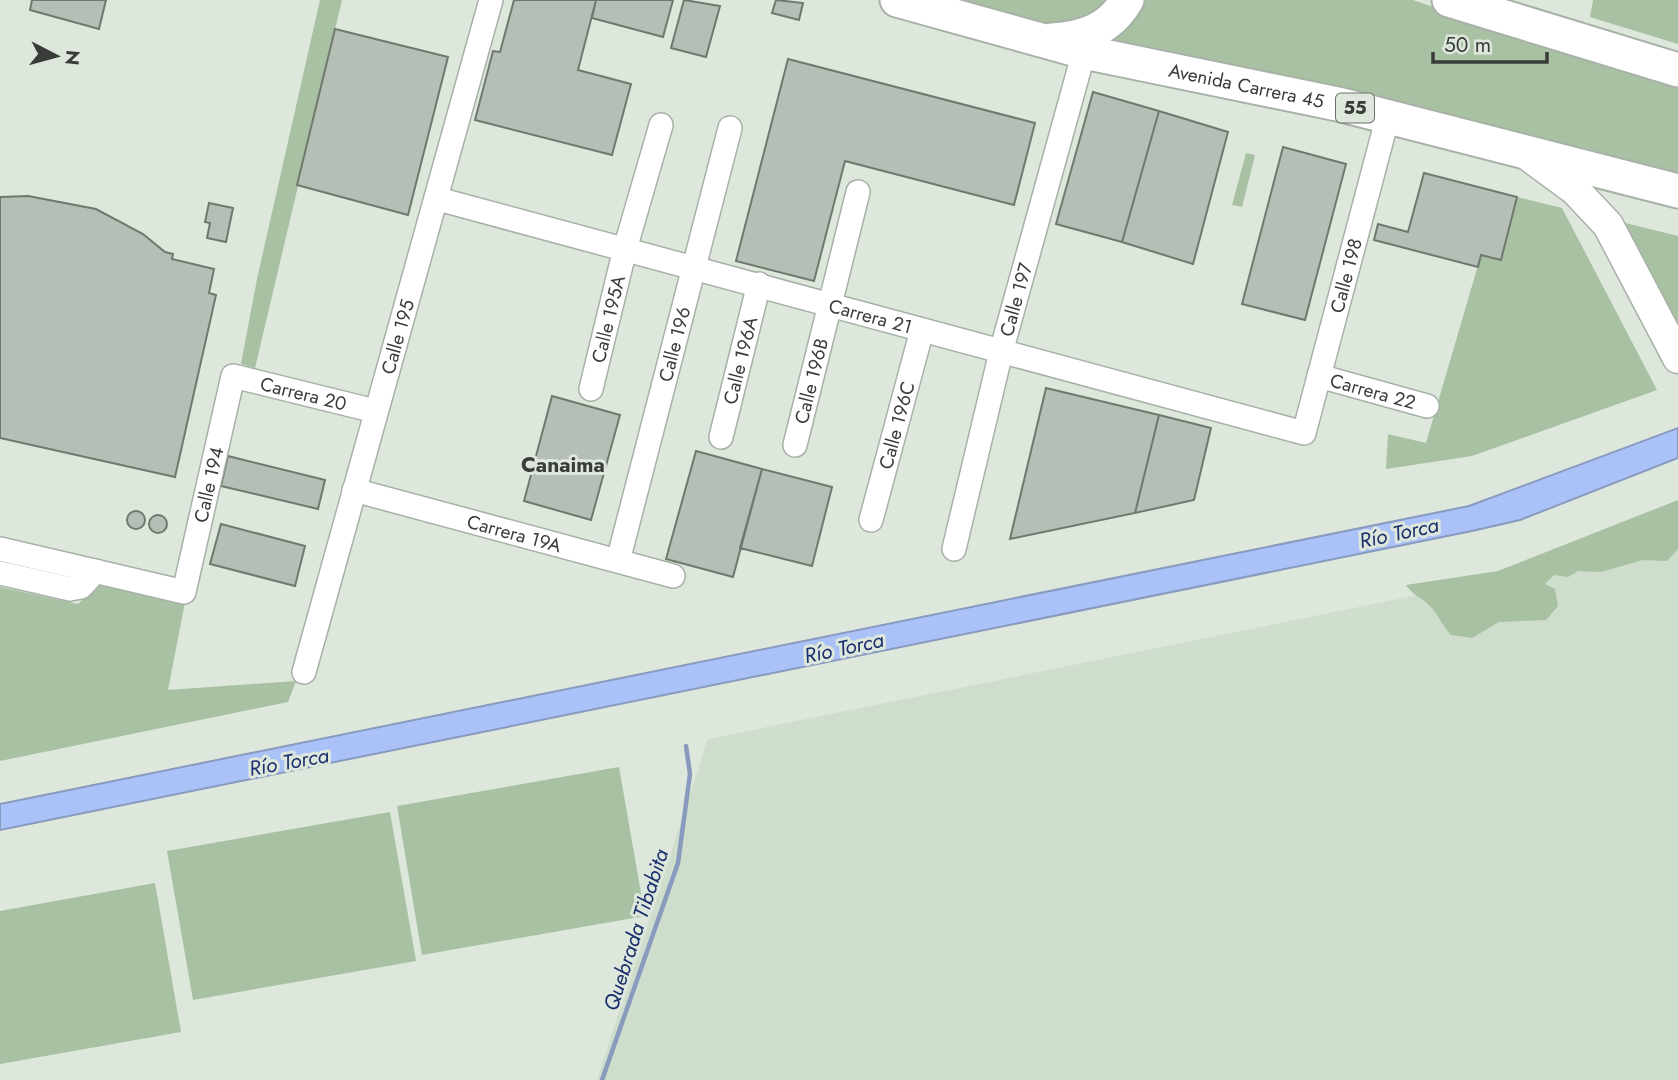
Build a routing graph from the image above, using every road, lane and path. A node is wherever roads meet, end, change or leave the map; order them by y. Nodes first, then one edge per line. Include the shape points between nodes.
1 (491, 0) edge
2 (897, 0) edge
3 (1127, 0) edge
4 (1449, 0) edge
5 (1029, 37) junction
6 (1084, 52) junction
7 (1678, 70) edge
8 (1388, 116) junction
9 (661, 125) dead end
10 (730, 128) dead end
11 (1520, 150) junction
12 (1678, 191) edge
13 (858, 192) dead end
14 (438, 199) junction
15 (625, 248) junction
16 (694, 267) junction
17 (759, 284) junction
18 (829, 304) junction
19 (922, 330) junction
20 (1001, 352) junction
21 (1678, 358) edge
22 (233, 376) joint
23 (1319, 376) junction
24 (591, 389) dead end
25 (1427, 406) dead end
26 (375, 411) junction
27 (1304, 433) joint
28 (721, 437) dead end
29 (795, 445) dead end
30 (354, 491) junction
31 (872, 520) dead end
32 (0, 549) edge
33 (954, 549) dead end
34 (618, 561) junction
35 (96, 571) junction
36 (0, 573) edge
37 (673, 576) dead end
38 (304, 672) dead end

1 - 14 street, Calle 195
2 - 5 highway, Avenida Carrera 45 / 55
3 - 5 highway via 1101,29 1077,38
4 - 7 highway
5 - 6 highway, Avenida Carrera 45 / 55
6 - 8 highway, Avenida Carrera 45 / 55
6 - 20 street, Calle 197
8 - 11 highway, Avenida Carrera 45 / 55
8 - 23 street, Calle 198
9 - 15 street, Calle 195A
10 - 16 street, Calle 196
11 - 12 highway, Avenida Carrera 45 / 55
11 - 21 main road via 1567,182 1608,225
13 - 18 street, Calle 196B
14 - 15 street, Carrera 21
14 - 26 street, Calle 195
15 - 16 street, Carrera 21
15 - 24 street, Calle 195A
16 - 17 street, Carrera 21
16 - 34 street, Calle 196
17 - 18 street, Carrera 21
17 - 28 street, Calle 196A
18 - 19 street, Carrera 21
18 - 29 street, Calle 196B
19 - 20 street, Carrera 21
19 - 31 street, Calle 196C
20 - 27 street, Carrera 21
20 - 33 street, Calle 197
22 - 26 street, Carrera 20
22 - 35 street, Calle 194 via 184,592
23 - 25 street, Carrera 22
23 - 27 street, Calle 198
26 - 30 street, Calle 195
30 - 34 street, Carrera 19A
30 - 38 street, Calle 195
32 - 35 street
34 - 37 street, Carrera 19A
35 - 36 street via 81,587 71,589

